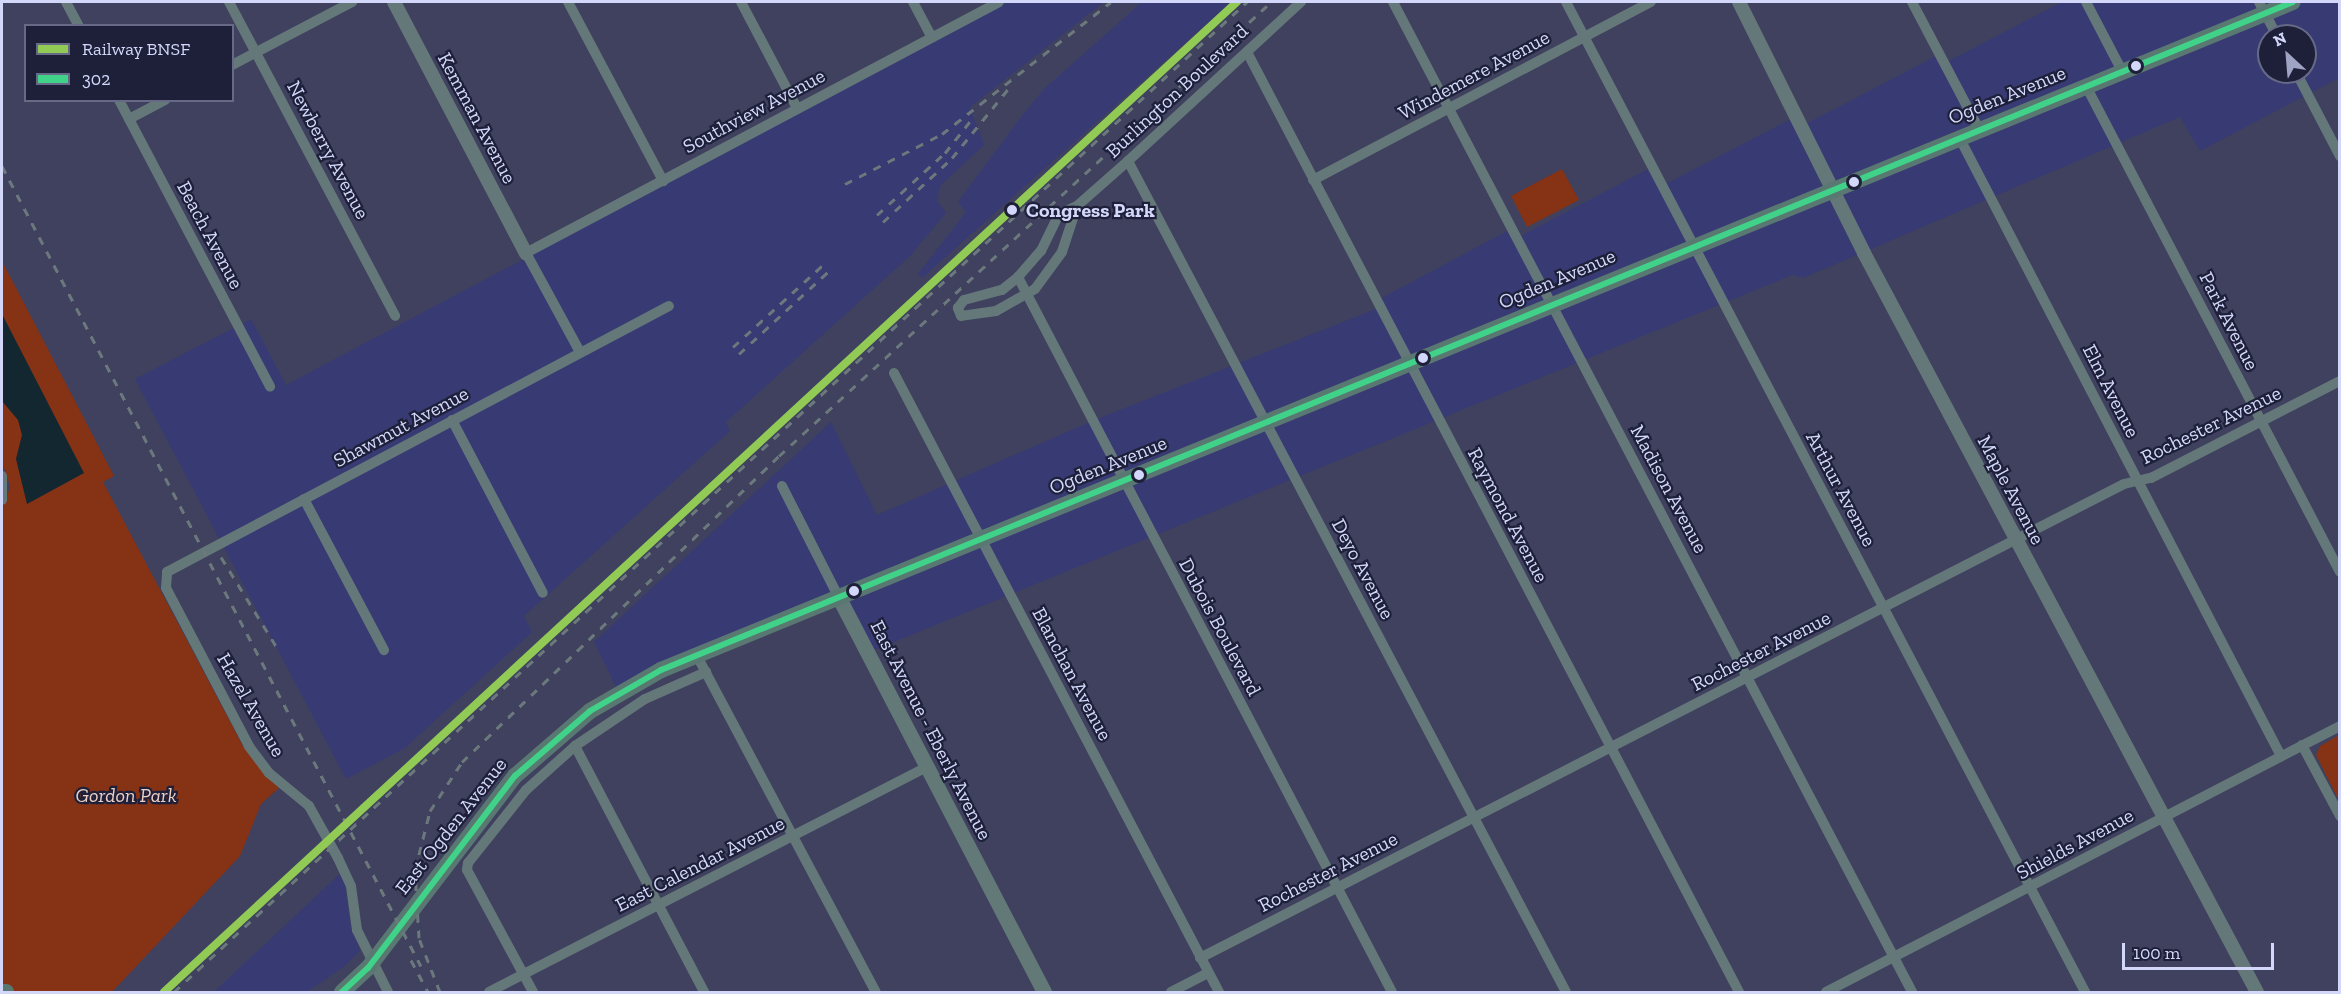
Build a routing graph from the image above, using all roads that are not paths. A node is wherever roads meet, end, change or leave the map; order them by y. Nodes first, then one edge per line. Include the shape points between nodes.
1 (66, 2) edge
2 (229, 2) edge
3 (352, 2) edge
4 (394, 2) edge
5 (568, 2) edge
6 (741, 2) edge
7 (913, 2) edge
8 (999, 2) edge
9 (1301, 2) edge
10 (1392, 2) edge
11 (1566, 2) edge
12 (1651, 2) edge
13 (1739, 2) edge
14 (1912, 2) edge
15 (2086, 2) edge
16 (2292, 2) edge
17 (2262, 7) edge
18 (78, 24) edge
19 (2271, 24) edge
20 (932, 37) junction
21 (1584, 37) junction
22 (256, 52) junction
23 (1247, 52) junction
24 (234, 64) edge
25 (2122, 71) junction
26 (2302, 84) edge
27 (2086, 86) junction
28 (120, 102) edge
29 (161, 102) edge
30 (797, 108) junction
31 (1449, 109) junction
32 (129, 119) junction
33 (1979, 129) junction
34 (1959, 137) junction
35 (2340, 156) edge
36 (1128, 161) junction
37 (1313, 180) junction
38 (663, 181) junction
39 (1834, 188) junction
40 (1077, 206) junction
41 (1693, 245) junction
42 (526, 253) junction
43 (1018, 277) junction
44 (1028, 295) junction
45 (1551, 304) junction
46 (669, 306) dead end
47 (395, 316) dead end
48 (580, 352) junction
49 (1408, 364) junction
50 (894, 373) dead end
51 (2340, 381) edge
52 (270, 387) dead end
53 (452, 420) junction
54 (2260, 421) junction
55 (1265, 423) junction
56 (2, 476) edge
57 (2137, 481) junction
58 (1124, 482) junction
59 (782, 486) dead end
60 (304, 499) junction
61 (2, 500) edge
62 (981, 539) junction
63 (2015, 541) junction
64 (2340, 572) edge
65 (166, 588) joint
66 (543, 592) dead end
67 (839, 598) junction
68 (1884, 608) junction
69 (384, 650) dead end
70 (691, 657) junction
71 (706, 672) junction
72 (1747, 678) junction
73 (2340, 726) edge
74 (2302, 745) junction
75 (575, 746) junction
76 (1610, 748) junction
77 (2281, 756) junction
78 (927, 767) junction
79 (2340, 816) edge
80 (1475, 817) junction
81 (2162, 818) junction
82 (793, 837) junction
83 (1337, 888) junction
84 (2030, 888) junction
85 (658, 907) junction
86 (1200, 958) junction
87 (1893, 958) junction
88 (1208, 973) junction
89 (523, 975) junction
90 (2, 992) edge
91 (6, 993) edge
92 (342, 993) edge
93 (388, 993) edge
94 (489, 993) edge
95 (533, 993) edge
96 (704, 993) edge
97 (876, 993) edge
98 (1044, 993) edge
99 (1171, 993) edge
100 (1219, 993) edge
101 (1392, 993) edge
102 (1566, 993) edge
103 (1739, 993) edge
104 (1826, 993) edge
105 (1912, 993) edge
106 (2085, 993) edge
107 (2257, 993) edge

1 - 18 street
2 - 22 street, Newberry Avenue
3 - 22 street
4 - 42 street, Kemman Avenue
5 - 38 street
6 - 30 street
7 - 20 street
8 - 20 street, Southview Avenue
9 - 23 street, Burlington Boulevard
10 - 31 street, Madison Avenue
11 - 21 street, Arthur Avenue
12 - 21 street, Windemere Avenue
13 - 39 street, Maple Avenue
14 - 33 street
15 - 25 street
16 - 17 main road, Ogden Avenue
17 - 19 street
17 - 25 main road, Ogden Avenue
20 - 30 street, Southview Avenue
21 - 31 street, Windemere Avenue
21 - 41 street, Arthur Avenue
22 - 24 street
22 - 47 street, Newberry Avenue
23 - 36 street, Burlington Boulevard
23 - 37 street, Raymond Avenue
25 - 27 main road, Ogden Avenue
26 - 35 street
27 - 33 main road, Ogden Avenue
27 - 54 street, Park Avenue
28 - 32 street, Beach Avenue
29 - 32 street
30 - 38 street, Southview Avenue
31 - 37 street, Windemere Avenue
31 - 45 street, Madison Avenue
32 - 52 street, Beach Avenue
33 - 34 main road, Ogden Avenue
34 - 39 main road, Ogden Avenue
34 - 57 street, Elm Avenue
36 - 40 street, Burlington Boulevard
36 - 55 street, Deyo Avenue
37 - 49 street, Raymond Avenue
38 - 42 street, Southview Avenue
39 - 41 main road, Ogden Avenue
39 - 63 street, Maple Avenue
40 - 43 street, Burlington Boulevard via 1054,218 1041,251
40 - 44 street, Burlington Boulevard via 1056,262
41 - 45 main road, Ogden Avenue
41 - 68 street, Arthur Avenue
42 - 48 street
43 - 44 street, Dubois Boulevard
43 - 44 street, Burlington Boulevard via 1002,290 964,300 959,312 965,317 987,314
44 - 58 street, Dubois Boulevard
45 - 49 main road, Ogden Avenue
45 - 72 street, Madison Avenue
46 - 48 street, Shawmut Avenue
48 - 53 street, Shawmut Avenue
49 - 55 main road, Ogden Avenue
49 - 76 street, Raymond Avenue
50 - 62 street, Blanchan Avenue
51 - 54 street, Rochester Avenue
53 - 60 street, Shawmut Avenue
53 - 66 street
54 - 57 street, Rochester Avenue
54 - 64 street, Park Avenue
55 - 58 main road, Ogden Avenue
55 - 80 street, Deyo Avenue
56 - 61 street
57 - 63 street, Rochester Avenue
57 - 77 street, Elm Avenue
58 - 62 main road, Ogden Avenue
58 - 83 street, Dubois Boulevard
59 - 67 street, East Avenue - Eberly Avenue
60 - 65 street, Shawmut Avenue via 170,568 164,578
60 - 69 street
62 - 67 main road, Ogden Avenue
62 - 86 street, Blanchan Avenue
63 - 68 street, Rochester Avenue
63 - 81 street, Maple Avenue
65 - 93 street, Hazel Avenue via 258,761 309,806 338,858 351,886 364,947
67 - 70 main road, East Ogden Avenue
67 - 78 main road, East Avenue - Eberly Avenue
68 - 72 street, Rochester Avenue
68 - 84 street, Arthur Avenue
70 - 71 street
70 - 92 main road, East Ogden Avenue via 611,697 541,750 493,801 382,950
71 - 75 street via 639,702
71 - 82 street
72 - 76 street, Rochester Avenue
72 - 87 street, Madison Avenue
73 - 74 street, Shields Avenue
74 - 77 street, Shields Avenue
74 - 79 street
75 - 85 street
75 - 89 street via 512,807 467,870
76 - 80 street, Rochester Avenue
76 - 103 street, Raymond Avenue
77 - 81 street, Shields Avenue
78 - 82 street, East Calendar Avenue
78 - 98 main road, East Avenue - Eberly Avenue
80 - 83 street, Rochester Avenue
80 - 102 street, Deyo Avenue
81 - 84 street, Shields Avenue
81 - 107 street, Maple Avenue
82 - 85 street, East Calendar Avenue
82 - 97 street
83 - 86 street, Rochester Avenue
83 - 101 street, Dubois Boulevard
84 - 87 street, Shields Avenue
84 - 106 street, Arthur Avenue
85 - 89 street, East Calendar Avenue
85 - 96 street
86 - 88 street, Blanchan Avenue
87 - 104 street, Shields Avenue
87 - 105 street, Madison Avenue
88 - 99 street
88 - 100 street, Blanchan Avenue
89 - 94 street, East Calendar Avenue
89 - 95 street
90 - 91 main road

